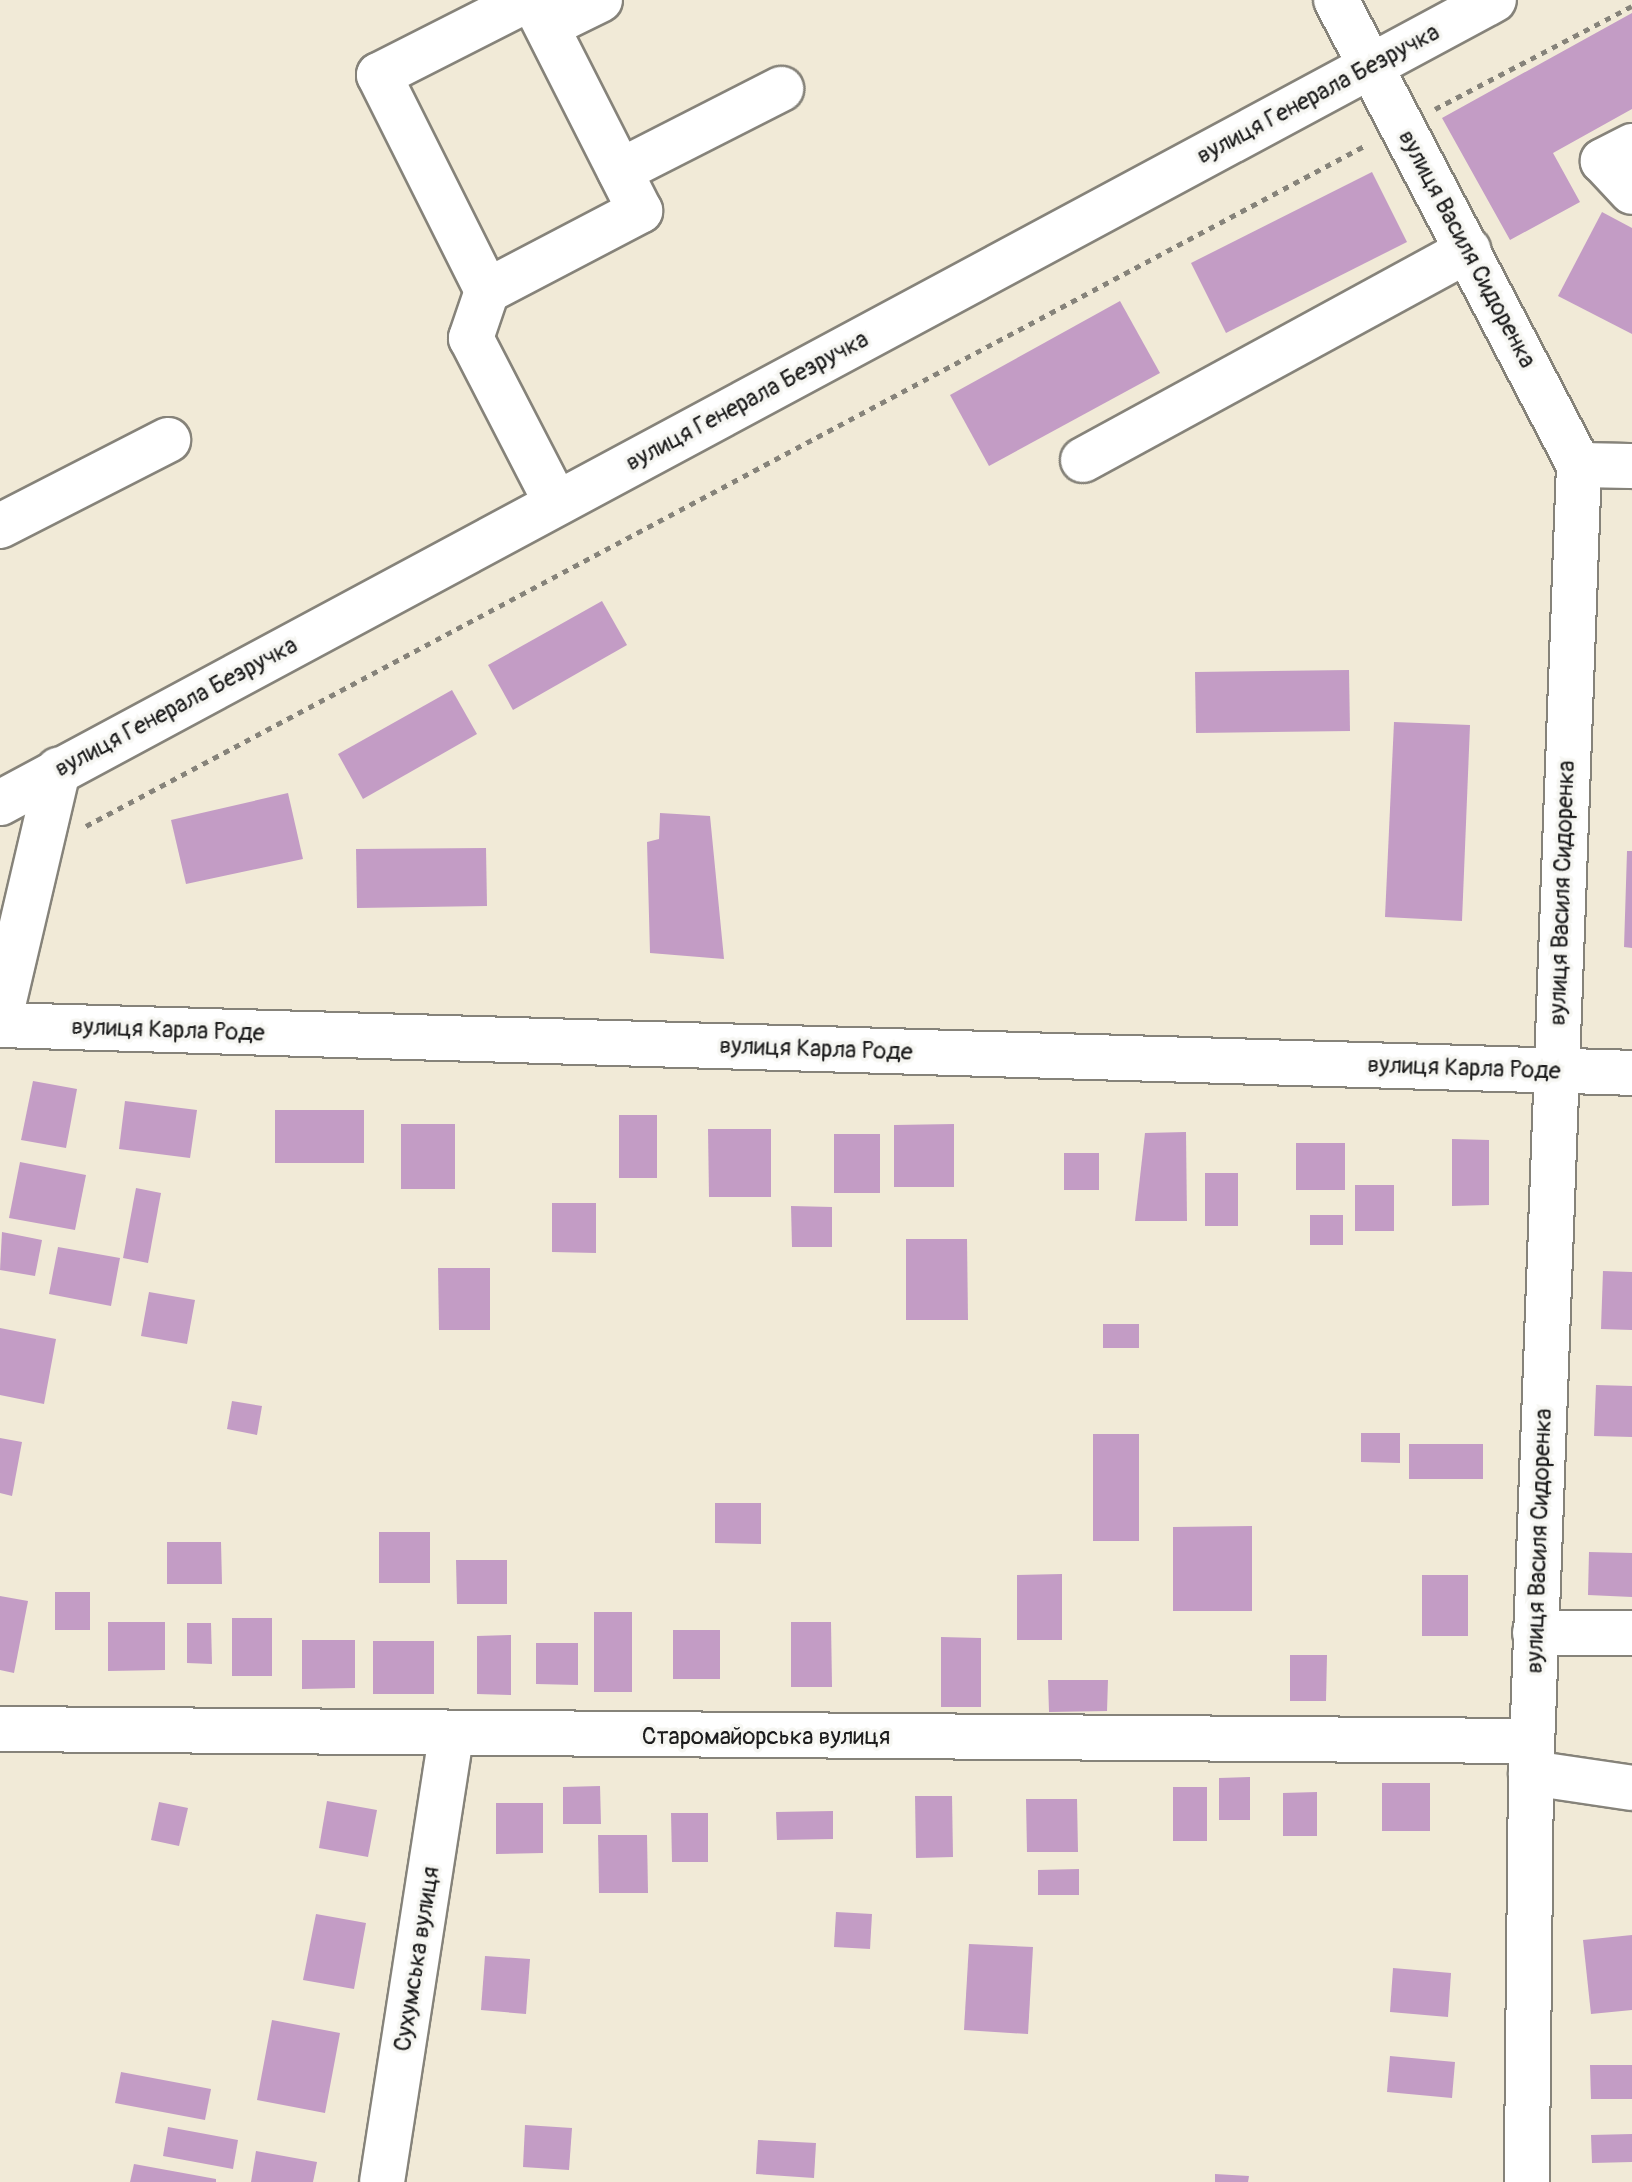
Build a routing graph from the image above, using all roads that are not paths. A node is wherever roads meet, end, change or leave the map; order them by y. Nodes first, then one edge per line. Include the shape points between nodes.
1 (600, 0) edge
2 (1336, 0) edge
3 (1494, 0) edge
4 (536, 9) edge
5 (1371, 65) junction
6 (781, 89) dead end
7 (1632, 146) edge
8 (620, 171) junction
9 (1632, 192) edge
10 (1468, 250) junction
11 (487, 291) junction
12 (168, 440) dead end
13 (1083, 460) dead end
14 (1579, 465) junction
15 (1632, 466) edge
16 (556, 503) junction
17 (0, 526) edge
18 (58, 770) junction
19 (0, 803) edge
20 (0, 1018) edge
21 (0, 1025) edge
22 (1555, 1071) junction
23 (1632, 1073) edge
24 (1535, 1633) junction
25 (1632, 1633) edge
26 (0, 1729) edge
27 (451, 1736) junction
28 (1531, 1757) junction
29 (1632, 1788) edge
30 (382, 2182) edge
31 (1527, 2182) edge

1 - 4 street
2 - 5 street, вулиця Василя Сидоренка
3 - 5 street, вулиця Генерала Безручка
4 - 8 street
4 - 11 street via 379,75
5 - 10 street, вулиця Василя Сидоренка
5 - 16 street, вулиця Генерала Безручка
6 - 8 street
7 - 9 street via 1603,161
8 - 11 street via 640,211
10 - 13 street
10 - 14 street, вулиця Василя Сидоренка
11 - 16 street via 471,338
12 - 17 street
14 - 15 street
14 - 22 street, вулиця Василя Сидоренка
16 - 18 street, вулиця Генерала Безручка
18 - 19 street, вулиця Генерала Безручка
18 - 20 street
21 - 22 street, вулиця Карла Роде
22 - 23 street, вулиця Карла Роде
22 - 24 street, вулиця Василя Сидоренка
24 - 25 street
24 - 28 street, вулиця Василя Сидоренка
26 - 27 street, Старомайорська вулиця
27 - 28 street, Старомайорська вулиця
27 - 30 street, Сухумська вулиця
28 - 29 street, Старомайорська вулиця
28 - 31 street, вулиця Василя Сидоренка

